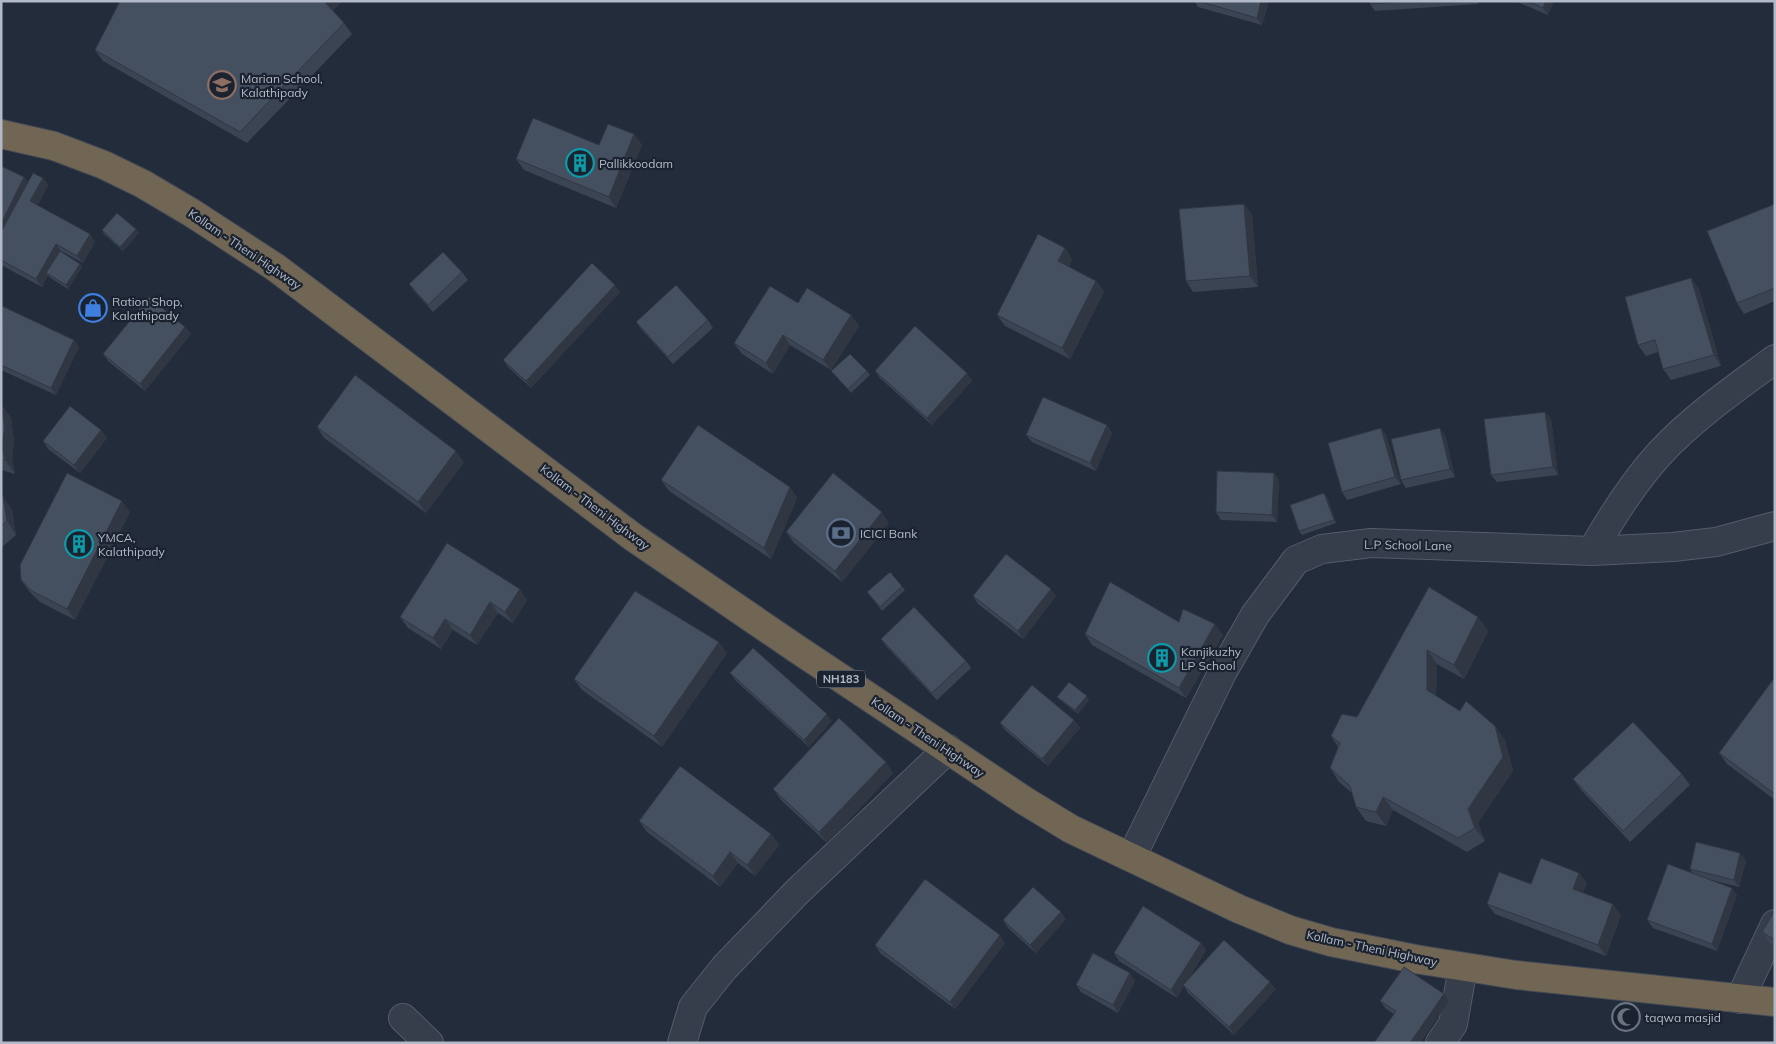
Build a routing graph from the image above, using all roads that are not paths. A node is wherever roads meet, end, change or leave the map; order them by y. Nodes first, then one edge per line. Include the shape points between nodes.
1 (1, 134) edge
2 (1775, 359) edge
3 (1775, 526) edge
4 (1592, 551) junction
5 (948, 749) junction
6 (1132, 856) junction
7 (1775, 924) edge
8 (1463, 967) junction
9 (1740, 999) junction
10 (1775, 1002) edge
11 (403, 1018) dead end
12 (429, 1043) edge
13 (682, 1043) edge
14 (1440, 1043) edge

1 - 5 highway, Kollam - Theni Highway / NH183 via 54,146 104,165 192,213 275,267 633,537
2 - 4 street via 1723,397 1662,451 1616,510
3 - 4 street, L.P School Lane via 1716,542
4 - 6 street, L.P School Lane via 1370,543 1322,549 1296,560 1255,615 1223,671
5 - 6 highway, Kollam - Theni Highway / NH183 via 1064,824
5 - 13 street via 797,892 724,968 694,1007
6 - 8 highway, Kollam - Theni Highway / NH183 via 1239,909 1290,930 1371,951
7 - 9 street
8 - 9 highway, Kollam - Theni Highway / NH183
8 - 14 street via 1453,1024
9 - 10 highway, Kollam - Theni Highway / NH183
11 - 12 street

